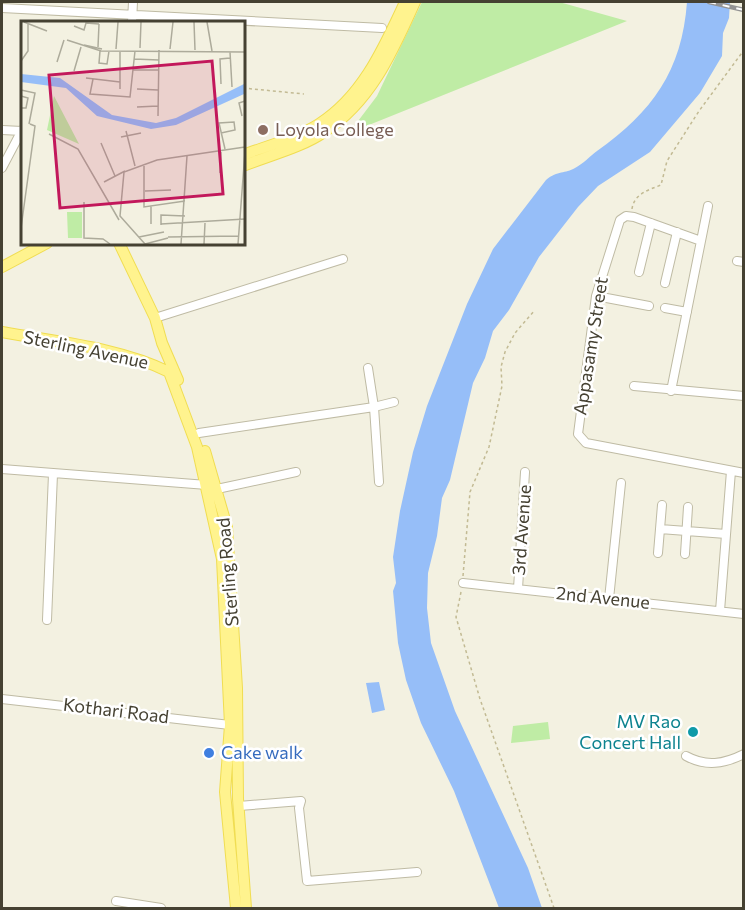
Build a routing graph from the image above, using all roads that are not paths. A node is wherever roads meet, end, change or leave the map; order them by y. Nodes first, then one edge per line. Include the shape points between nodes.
1 (133, 2) edge
2 (405, 2) edge
3 (415, 2) edge
4 (2, 8) edge
5 (132, 20) edge
6 (163, 21) edge
7 (244, 24) edge
8 (382, 28) dead end
9 (328, 123) junction
10 (2, 130) edge
11 (21, 131) edge
12 (21, 133) edge
13 (244, 156) edge
14 (244, 166) edge
15 (2, 168) edge
16 (708, 206) dead end
17 (651, 223) junction
18 (677, 232) junction
19 (701, 241) junction
20 (45, 244) edge
21 (126, 248) edge
22 (343, 259) dead end
23 (2, 267) edge
24 (639, 272) dead end
25 (665, 283) dead end
26 (596, 296) junction
27 (649, 306) dead end
28 (665, 308) dead end
29 (687, 312) junction
30 (155, 318) junction
31 (2, 332) edge
32 (162, 344) junction
33 (131, 359) junction
34 (368, 368) dead end
35 (169, 372) joint
36 (634, 386) dead end
37 (671, 391) junction
38 (744, 396) edge
39 (394, 402) dead end
40 (374, 408) junction
41 (199, 433) junction
42 (2, 469) edge
43 (731, 471) junction
44 (296, 472) dead end
45 (525, 472) dead end
46 (744, 473) edge
47 (53, 474) junction
48 (379, 482) dead end
49 (621, 483) dead end
50 (212, 487) junction
51 (662, 505) dead end
52 (688, 507) dead end
53 (660, 529) junction
54 (686, 531) junction
55 (726, 534) junction
56 (658, 553) dead end
57 (685, 554) dead end
58 (463, 583) road end
59 (518, 589) junction
60 (609, 599) junction
61 (720, 611) junction
62 (744, 614) edge
63 (47, 620) dead end
64 (2, 699) edge
65 (230, 725) junction
66 (744, 754) edge
67 (686, 756) dead end
68 (239, 806) junction
69 (417, 872) dead end
70 (116, 902) dead end
71 (161, 909) edge
72 (236, 909) edge
73 (246, 909) edge

1 - 5 street
2 - 9 main road via 387,41 352,97
3 - 9 main road via 395,46 360,104
4 - 5 street
5 - 6 street
7 - 8 street
9 - 13 main road
9 - 14 main road via 323,133
10 - 11 street
12 - 15 street
16 - 19 street
17 - 18 street
17 - 24 street
17 - 26 street, Appasamy Street via 631,217 620,220
18 - 19 street
18 - 25 street
19 - 29 street
20 - 23 main road
21 - 30 main road, Sterling Road
22 - 30 street
26 - 27 street
26 - 43 street, Appasamy Street via 578,434 586,443
28 - 29 street
29 - 37 street
30 - 32 main road, Sterling Road
31 - 33 main road, Sterling Avenue
32 - 33 main road via 151,357
32 - 41 main road, Sterling Road
33 - 35 main road, Sterling Avenue
34 - 40 street
35 - 50 main road, Sterling Road
36 - 37 street
37 - 38 street
39 - 40 street
40 - 41 street
40 - 48 street
41 - 50 main road, Sterling Road
42 - 47 street
43 - 46 street, Appasamy Street
43 - 55 street
44 - 50 street
45 - 59 street, 3rd Avenue
47 - 50 street
47 - 63 street
49 - 60 street
50 - 65 main road, Sterling Road via 222,559
50 - 68 main road, Sterling Road via 227,527 237,688
51 - 53 street
52 - 54 street
53 - 54 street
53 - 56 street
54 - 55 street
54 - 57 street
55 - 61 street
58 - 59 street, 2nd Avenue
59 - 60 street, 2nd Avenue
60 - 61 street, 2nd Avenue
61 - 62 street, 2nd Avenue
64 - 65 street, Kothari Road
65 - 72 main road, Sterling Road via 225,792
66 - 67 street via 707,764
68 - 69 street via 301,801 306,881
68 - 73 main road, Sterling Road
70 - 71 street

